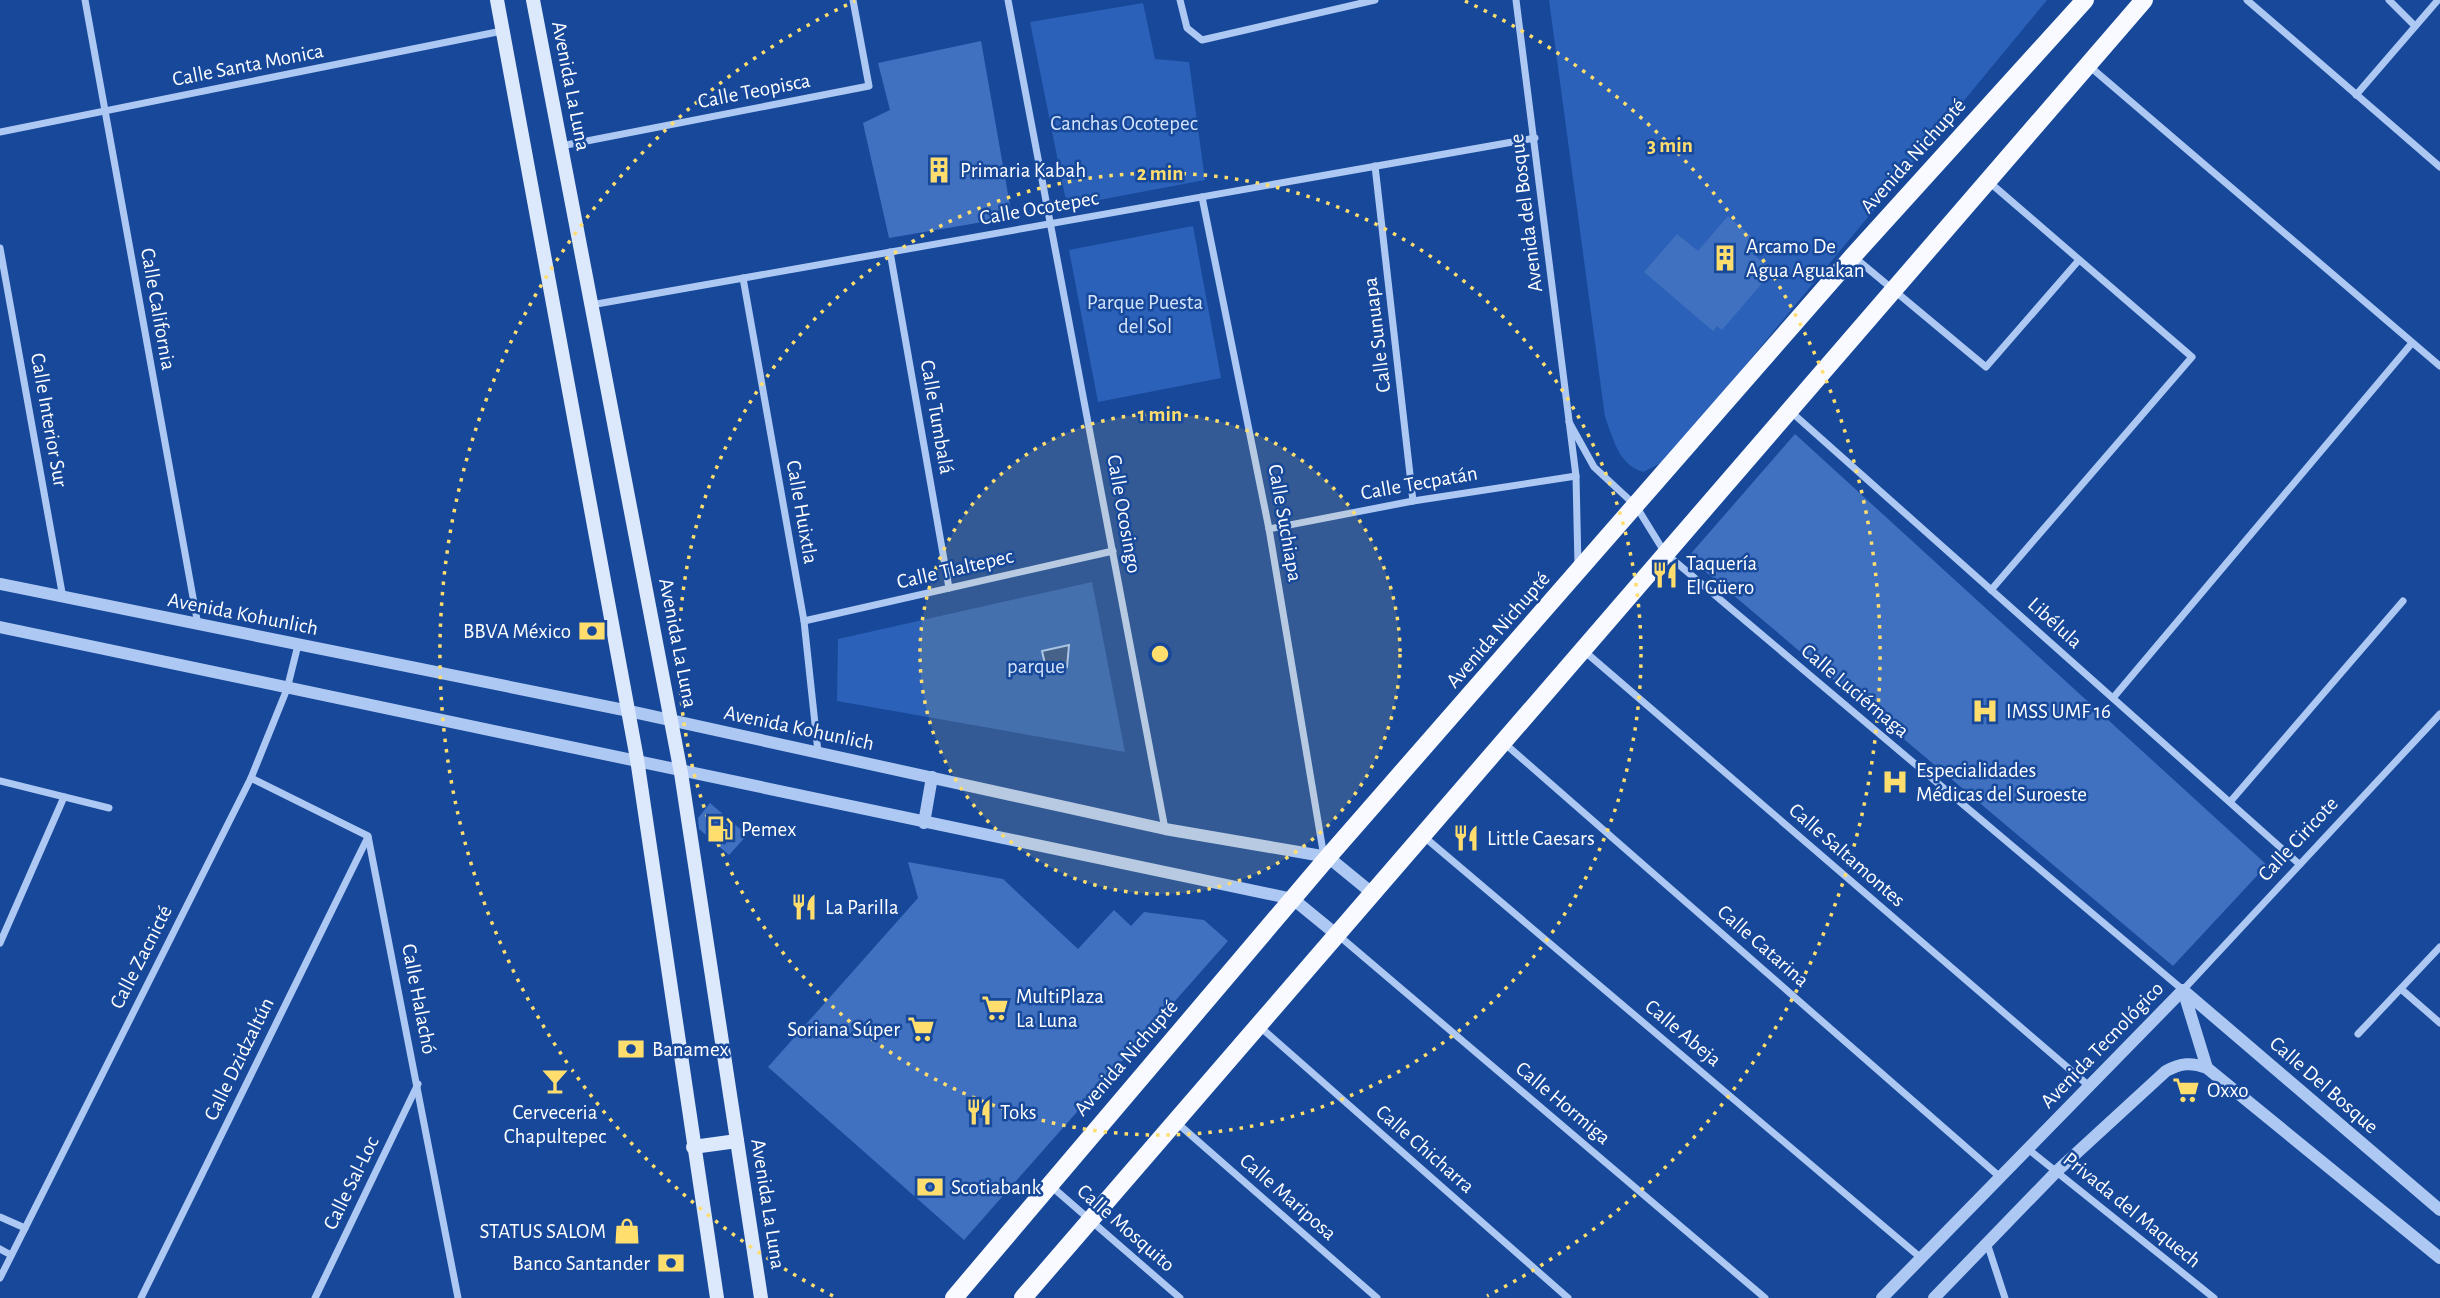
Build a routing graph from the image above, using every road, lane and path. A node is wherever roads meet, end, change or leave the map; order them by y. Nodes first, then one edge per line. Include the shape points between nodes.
1 (85, 0) edge
2 (497, 0) edge
3 (533, 0) edge
4 (853, 0) edge
5 (1008, 0) edge
6 (1180, 0) edge
7 (1375, 0) edge
8 (1517, 0) edge
9 (2085, 0) edge
10 (2144, 0) edge
11 (2247, 0) edge
12 (2389, 0) edge
13 (2438, 0) edge
14 (2415, 26) junction
15 (503, 31) junction
16 (2087, 64) junction
17 (2356, 95) junction
18 (104, 113) junction
19 (0, 132) edge
20 (1535, 138) junction
21 (561, 146) junction
22 (1375, 166) junction
23 (2440, 167) edge
24 (1987, 181) junction
25 (1202, 197) junction
26 (1053, 223) junction
27 (0, 248) edge
28 (890, 252) junction
29 (1853, 256) junction
30 (2079, 260) junction
31 (743, 278) junction
32 (1892, 290) junction
33 (591, 305) junction
34 (2412, 343) junction
35 (2440, 366) edge
36 (1789, 410) junction
37 (1569, 422) junction
38 (1576, 476) junction
39 (1413, 501) junction
40 (1636, 506) junction
41 (1269, 529) junction
42 (1113, 551) junction
43 (1665, 553) junction
44 (1578, 573) junction
45 (0, 584) edge
46 (949, 588) junction
47 (1991, 590) junction
48 (63, 597) junction
49 (2403, 601) dead end
50 (804, 621) junction
51 (198, 625) junction
52 (0, 627) edge
53 (298, 645) junction
54 (1583, 649) junction
55 (286, 689) junction
56 (2113, 698) junction
57 (628, 711) junction
58 (2440, 714) edge
59 (671, 720) junction
60 (1503, 742) junction
61 (818, 752) junction
62 (637, 759) junction
63 (681, 773) junction
64 (932, 777) junction
65 (251, 778) junction
66 (0, 781) edge
67 (64, 797) junction
68 (2230, 802) junction
69 (109, 808) dead end
70 (924, 823) junction
71 (1165, 829) junction
72 (1422, 835) junction
73 (368, 836) junction
74 (1326, 857) junction
75 (2298, 863) junction
76 (1372, 893) junction
77 (1293, 899) junction
78 (1338, 935) junction
79 (0, 943) edge
80 (2440, 947) edge
81 (2401, 989) junction
82 (2183, 990) junction
83 (2440, 1023) edge
84 (1258, 1026) junction
85 (2358, 1034) dead end
86 (2207, 1068) junction
87 (418, 1083) junction
88 (2089, 1086) junction
89 (1175, 1122) junction
90 (737, 1142) junction
91 (693, 1147) junction
92 (2028, 1149) junction
93 (2057, 1171) junction
94 (2000, 1177) junction
95 (1048, 1184) junction
96 (2440, 1210) edge
97 (0, 1217) edge
98 (1090, 1220) junction
99 (25, 1228) junction
100 (1987, 1243) junction
101 (0, 1249) edge
102 (11, 1255) junction
103 (1921, 1258) junction
104 (2440, 1258) edge
105 (0, 1278) edge
106 (141, 1298) edge
107 (315, 1298) edge
108 (458, 1298) edge
109 (718, 1298) edge
110 (761, 1298) edge
111 (954, 1298) edge
112 (1023, 1298) edge
113 (1180, 1298) edge
114 (1377, 1298) edge
115 (1568, 1298) edge
116 (1765, 1298) edge
117 (1882, 1298) edge
118 (1934, 1298) edge
119 (2005, 1298) edge
120 (2214, 1298) edge

1 - 18 street, Calle California
2 - 15 main road
3 - 21 main road, Avenida La Luna
4 - 21 street, Calle Teopisca via 869,86
5 - 26 street, Calle Ocosingo
6 - 7 street via 1187,28 1202,40
8 - 20 street, Avenida del Bosque
9 - 29 main road, Avenida Nichupté
10 - 16 main road
11 - 17 street
12 - 14 street
13 - 14 street
14 - 17 street
15 - 18 street, Calle Santa Monica
15 - 57 main road
16 - 24 main road
16 - 34 street
17 - 23 street
18 - 19 street, Calle Santa Monica
18 - 51 street, Calle California
20 - 22 street, Calle Ocotepec
20 - 37 street, Avenida del Bosque
21 - 33 main road, Avenida La Luna
22 - 25 street, Calle Ocotepec
22 - 39 street, Calle Sunuapa
24 - 30 street
24 - 32 main road
25 - 26 street, Calle Ocotepec
25 - 41 street, Calle Suchiapa
26 - 28 street, Calle Ocotepec
26 - 42 street, Calle Ocosingo
27 - 48 street, Calle Interior Sur
28 - 31 street, Calle Ocotepec
28 - 46 street, Calle Tumbalá
29 - 32 street
29 - 40 main road, Avenida Nichupté
30 - 32 street via 1986,367
30 - 47 street via 2192,357
31 - 33 street, Calle Ocotepec
31 - 50 street, Calle Huixtla
32 - 36 main road
33 - 59 main road, Avenida La Luna
34 - 35 street
34 - 56 street
36 - 43 main road
36 - 47 street, Libélula
37 - 38 street, Avenida del Bosque
37 - 40 street, Avenida del Bosque via 1594,467
38 - 39 street, Calle Tecpatán
38 - 44 street, Avenida del Bosque
39 - 41 street, Calle Tecpatán
40 - 43 street, Avenida del Bosque
40 - 44 main road, Avenida Nichupté
41 - 74 street, Calle Suchiapa
42 - 46 street, Calle Tlaltepec
42 - 71 street, Calle Ocosingo
43 - 54 main road
43 - 82 street, Calle Luciérnaga
44 - 74 main road, Avenida Nichupté
45 - 48 street, Avenida Kohunlich
46 - 50 street, Calle Tlaltepec
47 - 56 street, Libélula
48 - 51 street, Avenida Kohunlich
49 - 68 street
50 - 61 street, Calle Huixtla
51 - 53 street, Avenida Kohunlich
52 - 55 street
53 - 55 street, Calle Zacnicté
53 - 57 street, Avenida Kohunlich
54 - 60 main road
54 - 88 street, Calle Saltamontes
55 - 62 street
55 - 65 street, Calle Zacnicté
56 - 68 street, Libélula
57 - 59 street, Avenida Kohunlich
57 - 62 main road
58 - 75 street, Calle Ciricote
59 - 61 street, Avenida Kohunlich
59 - 63 main road, Avenida La Luna
60 - 72 main road
60 - 94 street, Calle Catarina
61 - 64 street, Avenida Kohunlich
62 - 63 street
62 - 91 main road
63 - 70 street
63 - 90 main road, Avenida La Luna
64 - 70 street
64 - 71 street, Avenida Kohunlich
65 - 73 street
65 - 99 street, Calle Zacnicté
66 - 67 street
67 - 69 street
67 - 79 street
68 - 75 street, Libélula
70 - 77 street
71 - 74 street, Avenida Kohunlich
72 - 76 main road
72 - 103 street, Calle Abeja
73 - 87 street, Calle Halachó
73 - 106 street, Calle Dzidzaltún
74 - 76 street, Avenida Kohunlich
74 - 77 main road, Avenida Nichupté
75 - 82 street, Calle Ciricote
76 - 78 main road
77 - 78 street
77 - 95 main road, Avenida Nichupté
78 - 84 main road
78 - 116 street, Calle Hormiga
80 - 81 street
81 - 83 street
81 - 85 street
82 - 86 street, Avenida Tecnológico
82 - 88 street, Avenida Tecnológico
82 - 96 street, Calle Del Bosque
84 - 89 main road
84 - 115 street, Calle Chicharra
86 - 93 street via 2194,1063 2166,1071
86 - 104 street
87 - 107 street, Calle Sal-Loc
87 - 108 street, Calle Halachó
88 - 92 street, Avenida Tecnológico
89 - 98 main road
89 - 114 street, Calle Mariposa
90 - 91 main road
90 - 110 main road, Avenida La Luna
91 - 109 main road
92 - 93 street, Privada del Maquech
92 - 94 street, Avenida Tecnológico
93 - 100 street
93 - 120 street, Privada del Maquech
94 - 103 street, Avenida Tecnológico
95 - 98 street, Calle Mosquito
95 - 111 main road, Avenida Nichupté
97 - 99 street
98 - 112 main road
98 - 113 street, Calle Mosquito
99 - 102 street, Calle Zacnicté
100 - 118 street
100 - 119 street
101 - 102 street
102 - 105 street, Calle Zacnicté
103 - 117 street, Avenida Tecnológico

